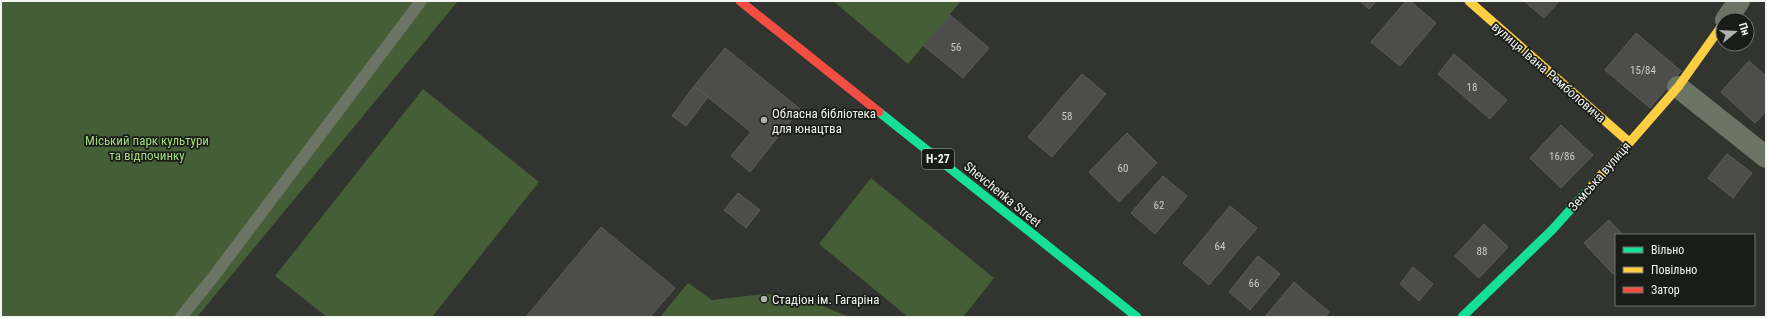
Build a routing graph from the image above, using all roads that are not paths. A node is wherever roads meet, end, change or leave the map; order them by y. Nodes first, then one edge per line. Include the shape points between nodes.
1 (421, 1) edge
2 (740, 1) edge
3 (1470, 1) edge
4 (1739, 1) edge
5 (1731, 12) edge
6 (1715, 35) edge
7 (1678, 87) junction
8 (1629, 142) junction
9 (1766, 157) edge
10 (181, 317) edge
11 (1137, 317) edge
12 (1462, 317) edge

1 - 10 lane
2 - 11 street, Shevchenka Street / Н-27
3 - 8 street, вулиця Івана Ремболовича
4 - 5 street
6 - 7 street, Земська вулиця
7 - 8 street, Земська вулиця
7 - 9 street
8 - 12 street, Земська вулиця via 1552,230

